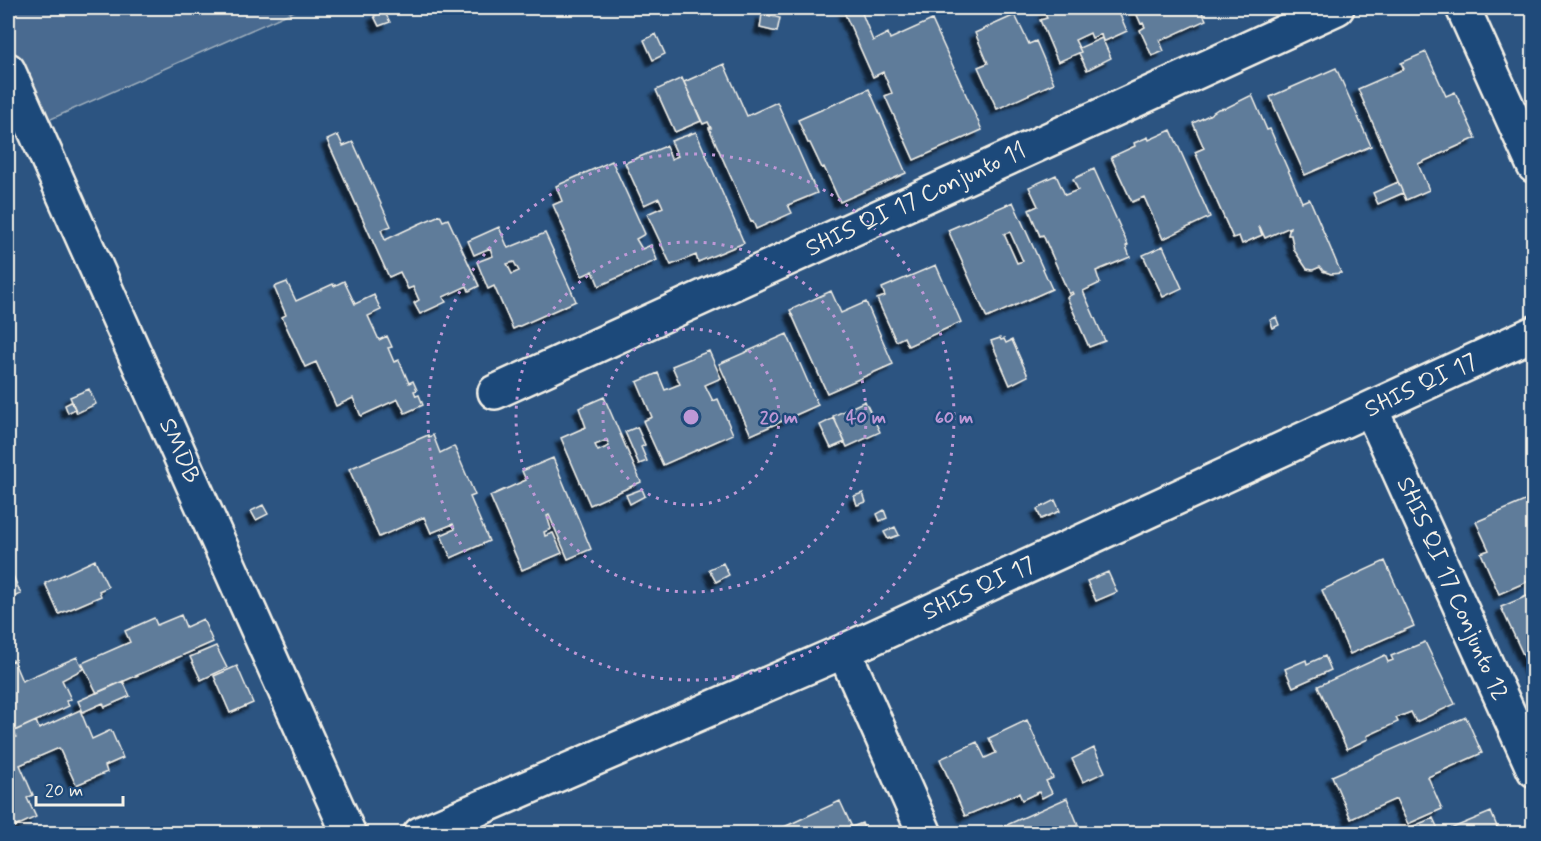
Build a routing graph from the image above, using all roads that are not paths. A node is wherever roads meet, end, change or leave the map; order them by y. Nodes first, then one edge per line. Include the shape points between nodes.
1 (1338, 8) edge
2 (1463, 8) edge
3 (8, 70) edge
4 (1533, 166) edge
5 (1533, 333) edge
6 (495, 392) dead end
7 (1371, 409) junction
8 (844, 651) junction
9 (1533, 770) edge
10 (349, 834) edge
11 (420, 834) edge
12 (925, 834) edge

1 - 6 street, SHIS QI 17 Conjunto 11
2 - 4 street
3 - 10 street, SMDB
5 - 7 street, SHIS QI 17
7 - 8 street, SHIS QI 17
7 - 9 street, SHIS QI 17 Conjunto 12
8 - 11 street, SHIS QI 17
8 - 12 street

